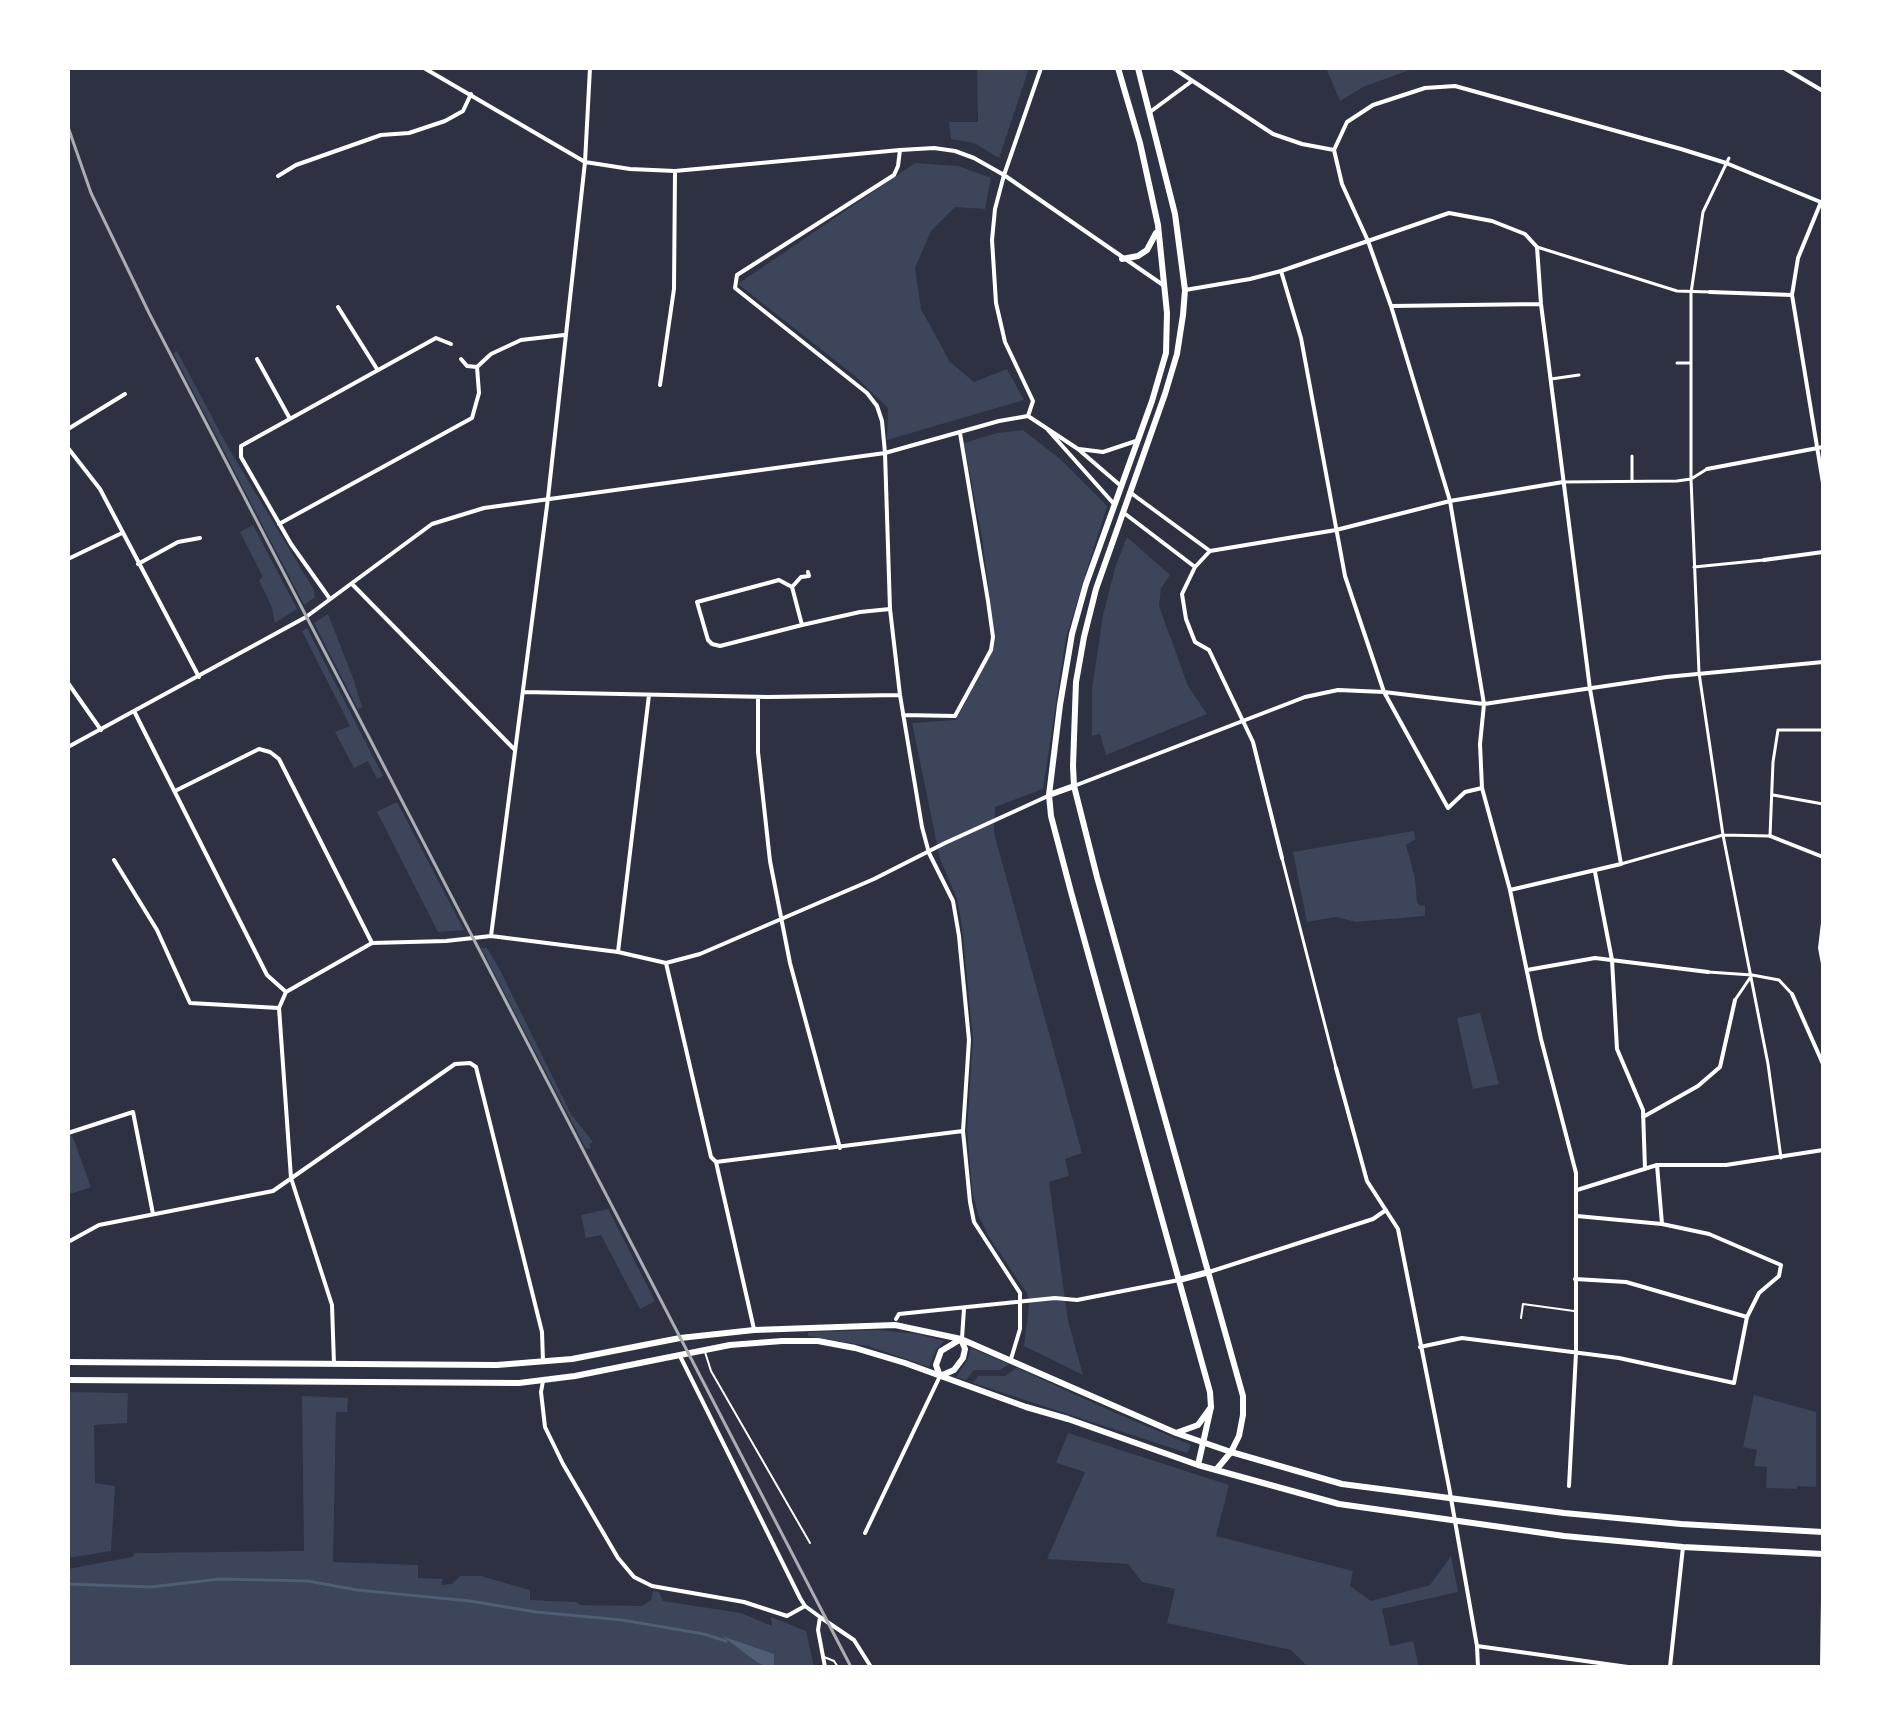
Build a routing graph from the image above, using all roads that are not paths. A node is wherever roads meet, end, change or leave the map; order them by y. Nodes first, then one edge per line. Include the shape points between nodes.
1 (424, 68) edge
2 (590, 68) edge
3 (1041, 68) edge
4 (1118, 68) edge
5 (1138, 68) edge
6 (1173, 68) edge
7 (1784, 68) edge
8 (1192, 81) junction
9 (1823, 91) edge
10 (471, 94) junction
11 (1150, 112) junction
12 (900, 150) junction
13 (1334, 150) junction
14 (1728, 161) junction
15 (585, 162) junction
16 (675, 171) junction
17 (1004, 175) junction
18 (278, 176) dead end
19 (1822, 202) edge
20 (1158, 225) junction
21 (1368, 241) junction
22 (1537, 247) junction
23 (1122, 259) junction
24 (1281, 271) junction
25 (1165, 287) junction
26 (1185, 290) junction
27 (1710, 292) joint
28 (1691, 293) junction
29 (1792, 295) junction
30 (1541, 304) junction
31 (1391, 306) junction
32 (338, 307) dead end
33 (564, 335) junction
34 (451, 344) dead end
35 (257, 359) dead end
36 (461, 359) dead end
37 (1677, 363) dead end
38 (1691, 363) junction
39 (477, 367) junction
40 (377, 369) junction
41 (1579, 375) dead end
42 (1550, 379) junction
43 (660, 385) dead end
44 (125, 394) dead end
45 (1028, 416) junction
46 (289, 417) junction
47 (1043, 425) junction
48 (68, 429) edge
49 (960, 433) junction
50 (1138, 440) junction
51 (1823, 447) edge
52 (68, 448) edge
53 (1816, 448) junction
54 (1078, 449) junction
55 (885, 453) junction
56 (1632, 456) dead end
57 (1707, 469) joint
58 (1691, 479) junction
59 (1563, 482) junction
60 (1632, 482) junction
61 (1823, 483) edge
62 (1121, 486) junction
63 (1131, 493) junction
64 (548, 498) junction
65 (1450, 501) junction
66 (1114, 505) junction
67 (1124, 513) junction
68 (279, 524) junction
69 (1336, 530) junction
70 (122, 533) junction
71 (200, 538) dead end
72 (1210, 551) junction
73 (1823, 552) edge
74 (68, 559) edge
75 (1764, 560) joint
76 (138, 564) junction
77 (1195, 567) junction
78 (1694, 567) junction
79 (808, 572) dead end
80 (352, 584) junction
81 (792, 587) junction
82 (330, 599) junction
83 (890, 609) junction
84 (802, 625) junction
85 (1823, 662) edge
86 (1699, 673) junction
87 (199, 677) junction
88 (68, 683) edge
89 (1590, 689) junction
90 (523, 692) junction
91 (1384, 692) junction
92 (649, 695) junction
93 (900, 695) junction
94 (758, 697) junction
95 (1484, 704) junction
96 (134, 711) junction
97 (903, 715) junction
98 (1243, 721) junction
99 (101, 730) junction
100 (1823, 730) edge
101 (68, 747) edge
102 (514, 749) junction
103 (1074, 786) junction
104 (1482, 788) junction
105 (175, 791) junction
106 (1049, 795) junction
107 (1773, 795) junction
108 (1823, 804) edge
109 (1723, 835) junction
110 (1770, 836) junction
111 (929, 853) junction
112 (1823, 857) edge
113 (1282, 858) joint
114 (114, 860) dead end
115 (1621, 864) junction
116 (1595, 872) junction
117 (1510, 890) junction
118 (781, 919) junction
119 (1823, 923) edge
120 (491, 936) junction
121 (372, 943) junction
122 (618, 952) junction
123 (1612, 960) junction
124 (666, 963) junction
125 (1823, 964) edge
126 (1527, 970) junction
127 (1708, 972) joint
128 (1752, 975) junction
129 (286, 992) junction
130 (1792, 994) joint
131 (1735, 1000) joint
132 (279, 1008) junction
133 (1823, 1064) edge
134 (1336, 1068) joint
135 (1643, 1117) junction
136 (963, 1131) junction
137 (68, 1133) edge
138 (840, 1148) junction
139 (1823, 1150) edge
140 (1781, 1158) junction
141 (716, 1162) junction
142 (1657, 1165) junction
143 (1645, 1169) junction
144 (291, 1178) junction
145 (1577, 1190) junction
146 (1386, 1210) junction
147 (153, 1214) junction
148 (1577, 1216) junction
149 (1662, 1224) junction
150 (68, 1242) edge
151 (1209, 1272) junction
152 (1575, 1279) junction
153 (1179, 1280) junction
154 (1021, 1303) junction
155 (964, 1309) junction
156 (1576, 1311) junction
157 (1747, 1317) junction
158 (1521, 1318) dead end
159 (896, 1319) dead end
160 (754, 1330) junction
161 (961, 1339) junction
162 (673, 1340) junction
163 (1420, 1347) junction
164 (704, 1350) junction
165 (1576, 1353) junction
166 (680, 1355) junction
167 (1011, 1359) junction
168 (68, 1362) edge
169 (543, 1363) junction
170 (334, 1364) junction
171 (940, 1376) junction
172 (68, 1380) edge
173 (543, 1381) junction
174 (1211, 1407) junction
175 (1176, 1433) junction
176 (1203, 1443) junction
177 (1231, 1452) junction
178 (1198, 1465) junction
179 (1216, 1470) junction
180 (1569, 1486) dead end
181 (1450, 1498) junction
182 (1454, 1521) junction
183 (1823, 1532) edge
184 (865, 1533) dead end
185 (810, 1543) dead end
186 (1683, 1547) junction
187 (1823, 1554) edge
188 (1823, 1597) edge
189 (805, 1606) junction
190 (820, 1617) junction
191 (1477, 1646) junction
192 (823, 1657) junction
193 (1602, 1666) edge
194 (825, 1667) edge
195 (838, 1667) edge
196 (871, 1667) edge
197 (1478, 1667) edge
198 (1628, 1667) edge
199 (1670, 1667) edge
200 (1822, 1667) edge

1 - 10 street
2 - 15 street
3 - 17 street
4 - 20 main road
5 - 11 main road
6 - 8 street
7 - 9 street
8 - 11 street
8 - 13 street via 1273,134
10 - 15 street
10 - 18 street via 463,111 445,121 409,133 381,135
11 - 26 main road via 1175,214
12 - 16 street
12 - 17 street via 955,151
12 - 55 street via 894,175 737,275 735,288 867,393 882,421
13 - 14 street via 1347,122 1373,105 1425,88 1455,86
13 - 21 street via 1342,184
14 - 19 street
14 - 28 street via 1703,212
15 - 16 street
15 - 33 street
16 - 43 street via 674,289
17 - 23 street
17 - 45 street via 995,209 993,277 1005,342 1033,401
19 - 29 street via 1798,258
20 - 23 main road via 1147,250
20 - 25 main road
21 - 22 street via 1449,213 1492,221 1525,234
21 - 24 street
21 - 31 street
22 - 28 street
22 - 30 street
23 - 25 street
24 - 26 street
24 - 69 street via 1301,338
25 - 26 main road
25 - 50 main road via 1166,353
26 - 63 main road via 1177,354
27 - 28 street
27 - 29 street
28 - 38 street
29 - 53 street
30 - 31 street
30 - 42 street
31 - 65 street
32 - 40 street
33 - 39 street via 521,340
33 - 64 street
34 - 40 street via 436,338
35 - 46 street
36 - 39 street
37 - 38 street
38 - 58 street
39 - 68 street via 479,393 472,418
40 - 46 street
41 - 42 street
42 - 59 street
44 - 48 street
45 - 47 street
45 - 49 street
46 - 68 street via 243,443 239,453
47 - 54 street
47 - 66 street
49 - 55 street
49 - 97 street via 991,650 955,716
50 - 54 street via 1110,451
50 - 62 main road
51 - 53 street
52 - 70 street via 100,489
53 - 57 street
53 - 61 street
54 - 62 street
55 - 64 street
55 - 83 street
56 - 60 street
57 - 58 street
58 - 60 street
58 - 78 street
59 - 60 street
59 - 65 street
59 - 89 street
62 - 63 main road
62 - 66 main road
63 - 67 main road
63 - 72 street
64 - 80 street via 484,508 432,524
64 - 90 street
65 - 69 street
65 - 95 street
66 - 67 main road
66 - 106 main road via 1072,634
67 - 77 street
67 - 103 main road via 1084,637 1073,728
68 - 82 street
69 - 72 street
69 - 91 street via 1345,576
70 - 74 street
70 - 76 street
71 - 76 street via 178,542
72 - 77 street
73 - 75 street
75 - 78 street
76 - 87 street
77 - 98 street via 1182,594 1186,619 1195,642 1209,650
78 - 86 street
79 - 81 street
80 - 82 street
80 - 102 street
81 - 84 street
81 - 84 street via 779,580 697,602 708,640 720,646
82 - 87 street
83 - 84 street
83 - 93 street
85 - 86 street
86 - 89 street
86 - 109 street
87 - 96 street
88 - 99 street
89 - 95 street
89 - 115 street
90 - 92 street
90 - 102 street
91 - 95 street
91 - 98 street via 1338,690
91 - 104 street via 1448,808 1465,792
92 - 94 street
92 - 122 street
93 - 94 street
93 - 97 street
94 - 118 street via 759,764
95 - 104 street
96 - 99 street
96 - 105 street
97 - 111 street
98 - 103 street
98 - 113 street
99 - 101 street
100 - 107 street via 1778,730
102 - 120 street
103 - 106 main road
103 - 151 main road
104 - 117 street
105 - 121 street via 259,749 270,752 279,759
105 - 129 street via 267,975
106 - 111 street
106 - 153 main road
107 - 108 street
107 - 110 street
109 - 110 street
109 - 115 street
109 - 128 street
110 - 112 street
111 - 118 street
111 - 136 street via 953,901 959,936 969,1040
113 - 134 street
114 - 132 street via 157,930 190,1003
115 - 116 street
116 - 117 street
116 - 123 street
117 - 126 street
118 - 124 street
118 - 138 street
119 - 125 street
120 - 121 street
120 - 122 street
121 - 129 street
122 - 124 street
123 - 126 street
123 - 127 street
123 - 135 street via 1617,1049
124 - 141 street
126 - 145 street
127 - 128 street
128 - 130 street via 1779,980
128 - 131 street
128 - 140 street
129 - 132 street
130 - 133 street
131 - 135 street via 1720,1067
132 - 144 street
134 - 146 street via 1367,1181
135 - 143 street
136 - 138 street
136 - 154 street via 974,1222 1020,1293
137 - 147 street via 133,1112
138 - 141 street
139 - 140 street
140 - 142 street
141 - 160 street
142 - 143 street
142 - 149 street
143 - 145 street
144 - 147 street via 273,1191
144 - 169 street via 455,1064 476,1067 542,1332
144 - 170 street via 332,1305
145 - 148 street
146 - 151 street via 1373,1219
146 - 163 street via 1398,1229
147 - 150 street via 99,1225
148 - 149 street
148 - 152 street
149 - 157 street via 1709,1234 1781,1265 1779,1276 1759,1293
151 - 153 main road
151 - 177 main road via 1243,1396 1241,1425
152 - 156 street
152 - 157 street via 1626,1282
153 - 154 street via 1077,1300
153 - 174 main road
154 - 155 street
154 - 167 street
155 - 159 street via 899,1314
155 - 161 street
156 - 158 lane via 1523,1304
156 - 165 street
157 - 165 street via 1734,1383
160 - 161 main road via 895,1325
160 - 162 main road
161 - 167 main road
161 - 171 main road via 965,1349 959,1365
161 - 171 main road via 941,1351 936,1365
162 - 166 main road
162 - 169 main road
163 - 165 street via 1462,1338
163 - 181 street
164 - 166 main road
164 - 171 main road via 764,1341 818,1341
164 - 185 lane
165 - 180 street
166 - 173 main road
166 - 189 street
167 - 175 main road
168 - 170 main road
169 - 170 main road
169 - 173 main road
171 - 178 main road
171 - 184 street
172 - 173 main road
173 - 189 street via 545,1427 618,1558 634,1577 652,1586 744,1602 787,1616
174 - 175 main road via 1198,1425
174 - 176 main road
175 - 176 main road
176 - 177 main road
176 - 178 main road
177 - 179 main road
177 - 181 main road via 1342,1484
178 - 179 main road
179 - 182 main road via 1339,1504
181 - 182 street
181 - 183 main road via 1681,1524
182 - 186 main road
182 - 191 street
186 - 187 main road
186 - 199 street
188 - 200 street
189 - 190 street
190 - 192 street
190 - 196 street via 854,1640
191 - 193 street
191 - 197 street
192 - 194 street
192 - 195 lane
193 - 198 street

